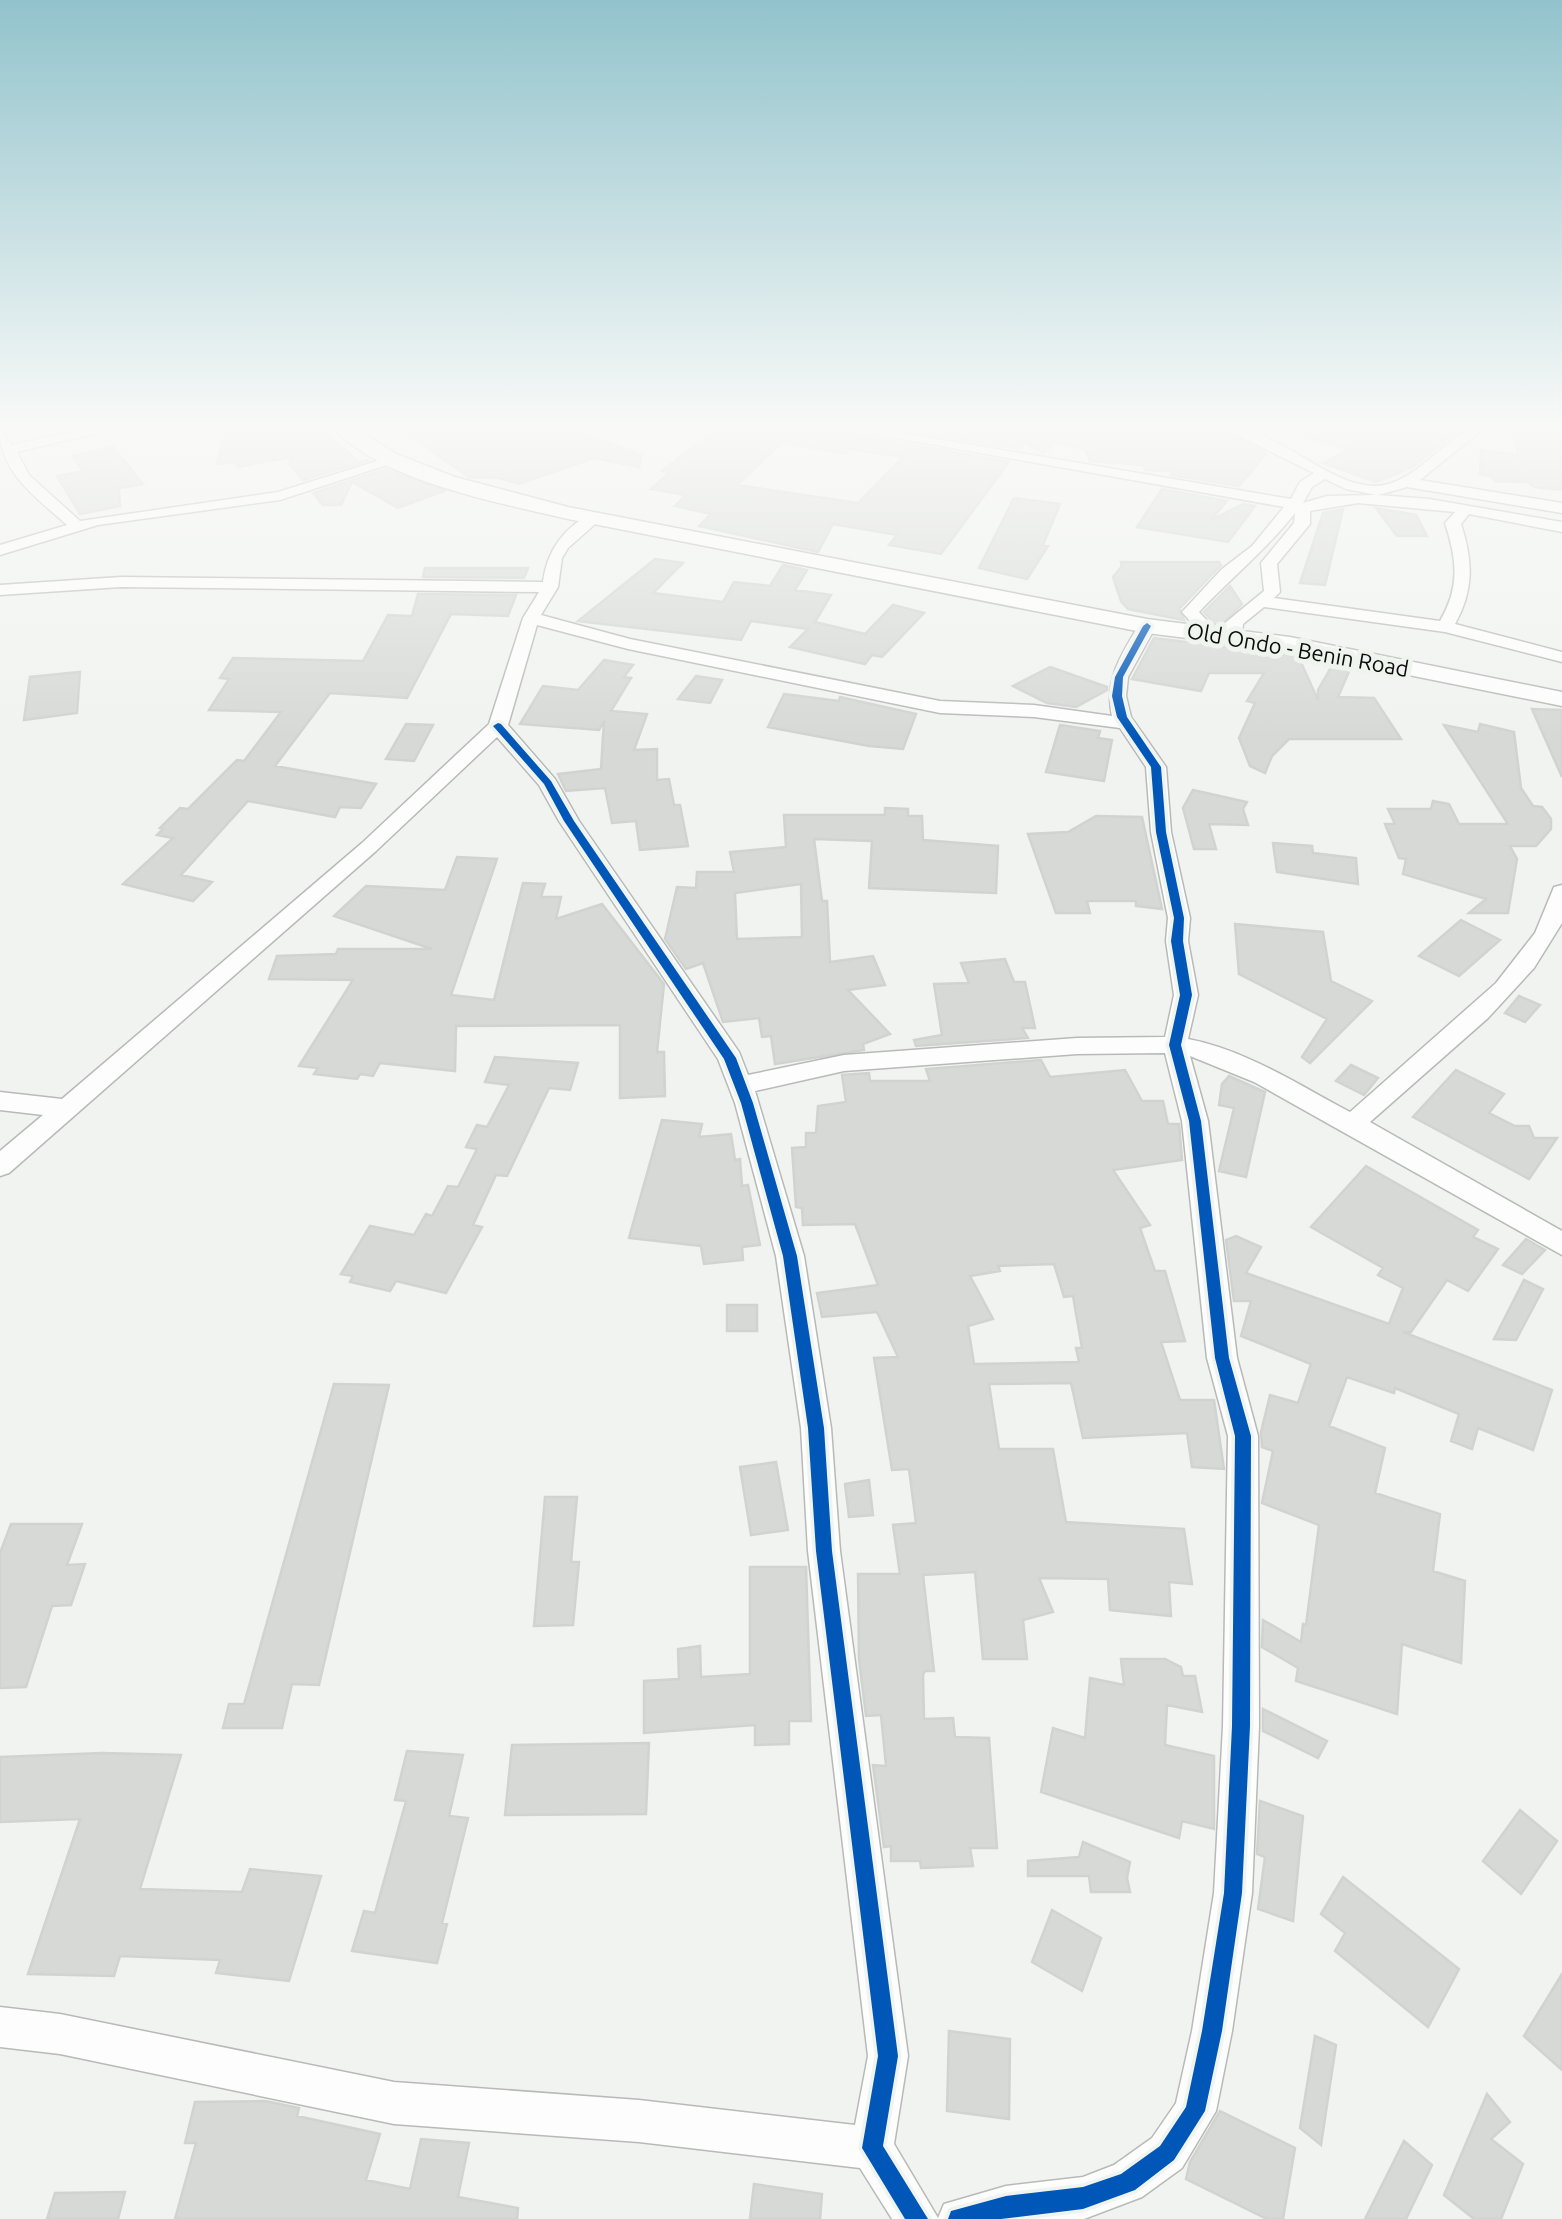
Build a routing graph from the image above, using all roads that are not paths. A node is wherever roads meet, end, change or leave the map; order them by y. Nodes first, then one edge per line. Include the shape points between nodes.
1 (66, 530) edge
2 (580, 530) edge
3 (653, 530) edge
4 (1273, 530) edge
5 (1297, 530) edge
6 (1456, 530) edge
7 (0, 550) edge
8 (550, 588) junction
9 (0, 590) edge
10 (1258, 601) junction
11 (532, 618) junction
12 (1146, 626) junction
13 (1446, 627) junction
14 (1208, 632) junction
15 (1236, 636) junction
16 (1562, 657) edge
17 (1562, 699) edge
18 (1127, 723) junction
19 (498, 726) junction
20 (1562, 892) edge
21 (1175, 1045) junction
22 (740, 1085) junction
23 (0, 1101) edge
24 (66, 1108) junction
25 (1352, 1124) junction
26 (0, 1166) edge
27 (1562, 1244) edge
28 (0, 2027) edge
29 (872, 2148) junction
30 (918, 2219) edge
31 (960, 2219) edge

1 - 7 street
2 - 8 street via 554,558
3 - 12 main road, Old Ondo - Benin Road
4 - 14 street via 1190,612
5 - 10 street via 1270,562 1272,592
6 - 13 street via 1463,554 1461,599
8 - 9 street via 121,582
8 - 11 street
10 - 13 street
10 - 15 street via 1234,623
11 - 18 street via 940,707
11 - 19 street
12 - 14 main road, Old Ondo - Benin Road
12 - 18 street via 1119,677 1116,696
13 - 16 street
14 - 15 main road, Old Ondo - Benin Road
15 - 17 main road, Old Ondo - Benin Road
18 - 21 street via 1156,767 1179,918 1186,995
19 - 22 street via 548,783 730,1058
19 - 24 street via 369,847
20 - 25 street via 1546,934 1521,969
21 - 22 street via 844,1063
21 - 25 street via 1212,1053
21 - 31 street via 1195,1121 1222,1358 1243,1436 1234,1874 1212,2031 1195,2112 1167,2153 1127,2182 1083,2198
22 - 29 street via 790,1256 814,1412 824,1551 888,2056
23 - 24 street
24 - 26 street
25 - 27 street
28 - 29 street via 394,2103 640,2121
29 - 30 street

